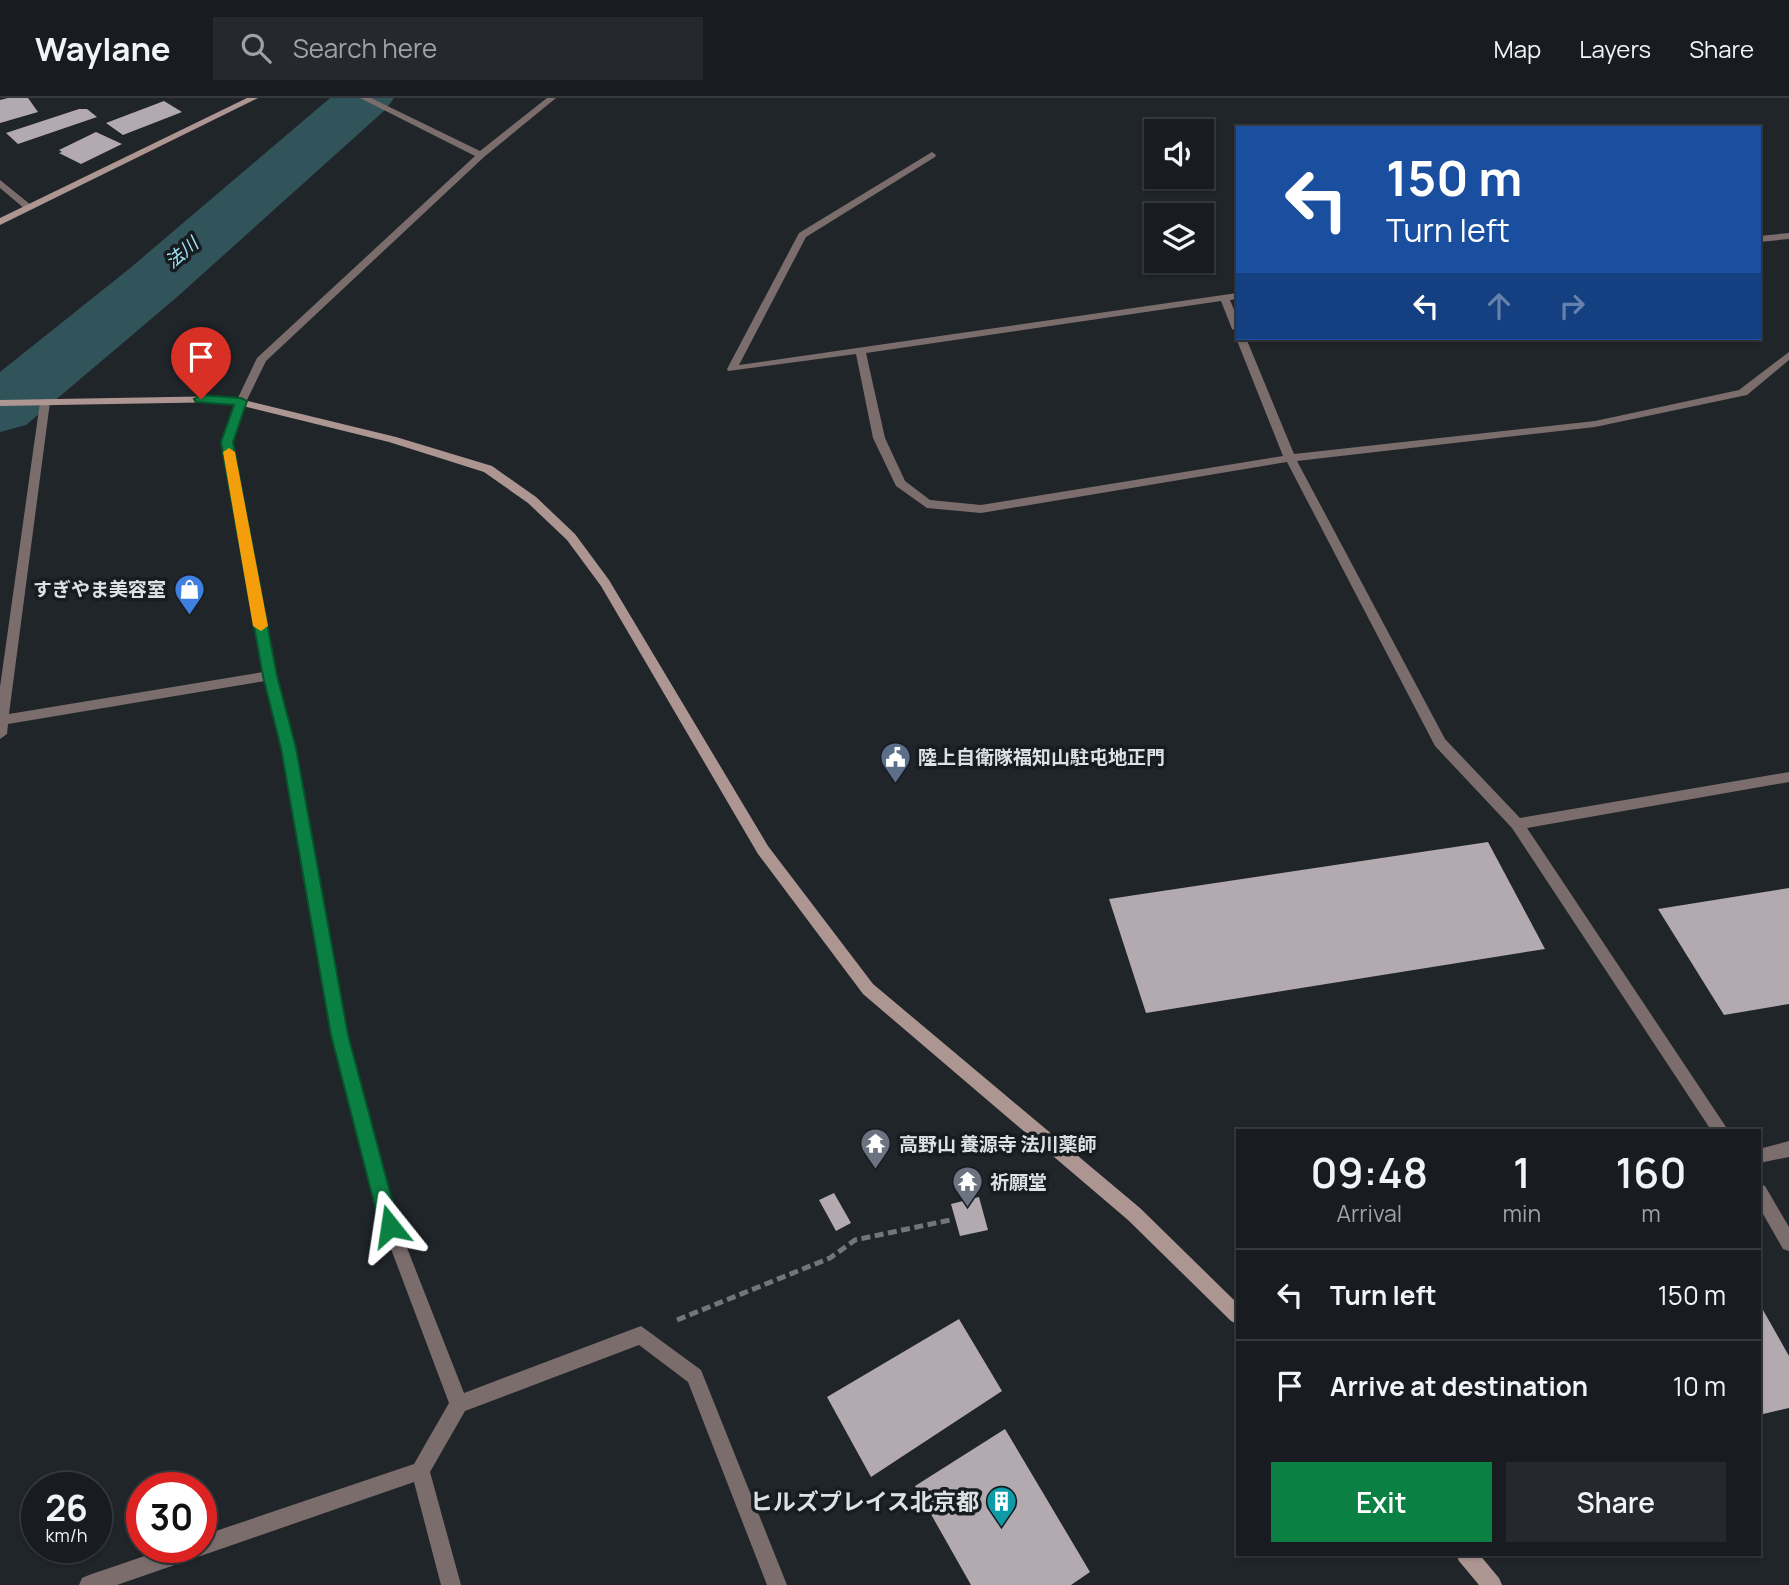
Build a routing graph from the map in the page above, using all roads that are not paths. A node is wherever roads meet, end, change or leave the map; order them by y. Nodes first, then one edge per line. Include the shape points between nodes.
1 (254, 98) edge
2 (364, 98) edge
3 (552, 98) edge
4 (481, 155) junction
5 (932, 155) dead end
6 (0, 183) edge
7 (28, 207) junction
8 (0, 222) edge
9 (1789, 236) edge
10 (1761, 239) edge
11 (1236, 296) edge
12 (1224, 297) junction
13 (1236, 327) edge
14 (1242, 340) edge
15 (860, 349) junction
16 (1789, 355) edge
17 (241, 401) junction
18 (45, 402) junction
19 (0, 403) edge
20 (1290, 458) junction
21 (270, 676) junction
22 (1, 720) edge
23 (0, 734) edge
24 (1789, 777) edge
25 (1517, 824) junction
26 (1719, 1129) edge
27 (1789, 1149) edge
28 (1761, 1156) edge
29 (1761, 1195) edge
30 (1789, 1243) edge
31 (1236, 1314) edge
32 (460, 1404) junction
33 (420, 1471) junction
34 (217, 1541) edge
35 (1468, 1556) edge
36 (153, 1563) edge
37 (89, 1585) edge
38 (451, 1585) edge
39 (778, 1585) edge
40 (1492, 1585) edge

1 - 7 street
2 - 4 street
3 - 4 street
4 - 17 street via 261,360
5 - 15 street via 802,235 732,369
6 - 7 street
7 - 8 street
9 - 10 street
11 - 12 street
12 - 13 street
12 - 15 street
14 - 20 street
15 - 20 street via 879,438 900,483 927,504 981,509
16 - 20 street via 1743,393 1595,424
17 - 18 street
17 - 21 street via 227,442
17 - 31 street via 488,469 532,500 571,537 605,583 763,850 868,989 1134,1214
18 - 19 street
18 - 22 street
20 - 25 street via 1440,742
21 - 22 street
21 - 32 street via 289,748 340,1035 390,1226
22 - 23 street
24 - 25 street
25 - 26 street
27 - 28 street
29 - 30 street
32 - 33 street
32 - 39 street via 641,1335 695,1376
33 - 34 street
33 - 38 street
35 - 40 street
36 - 37 street

